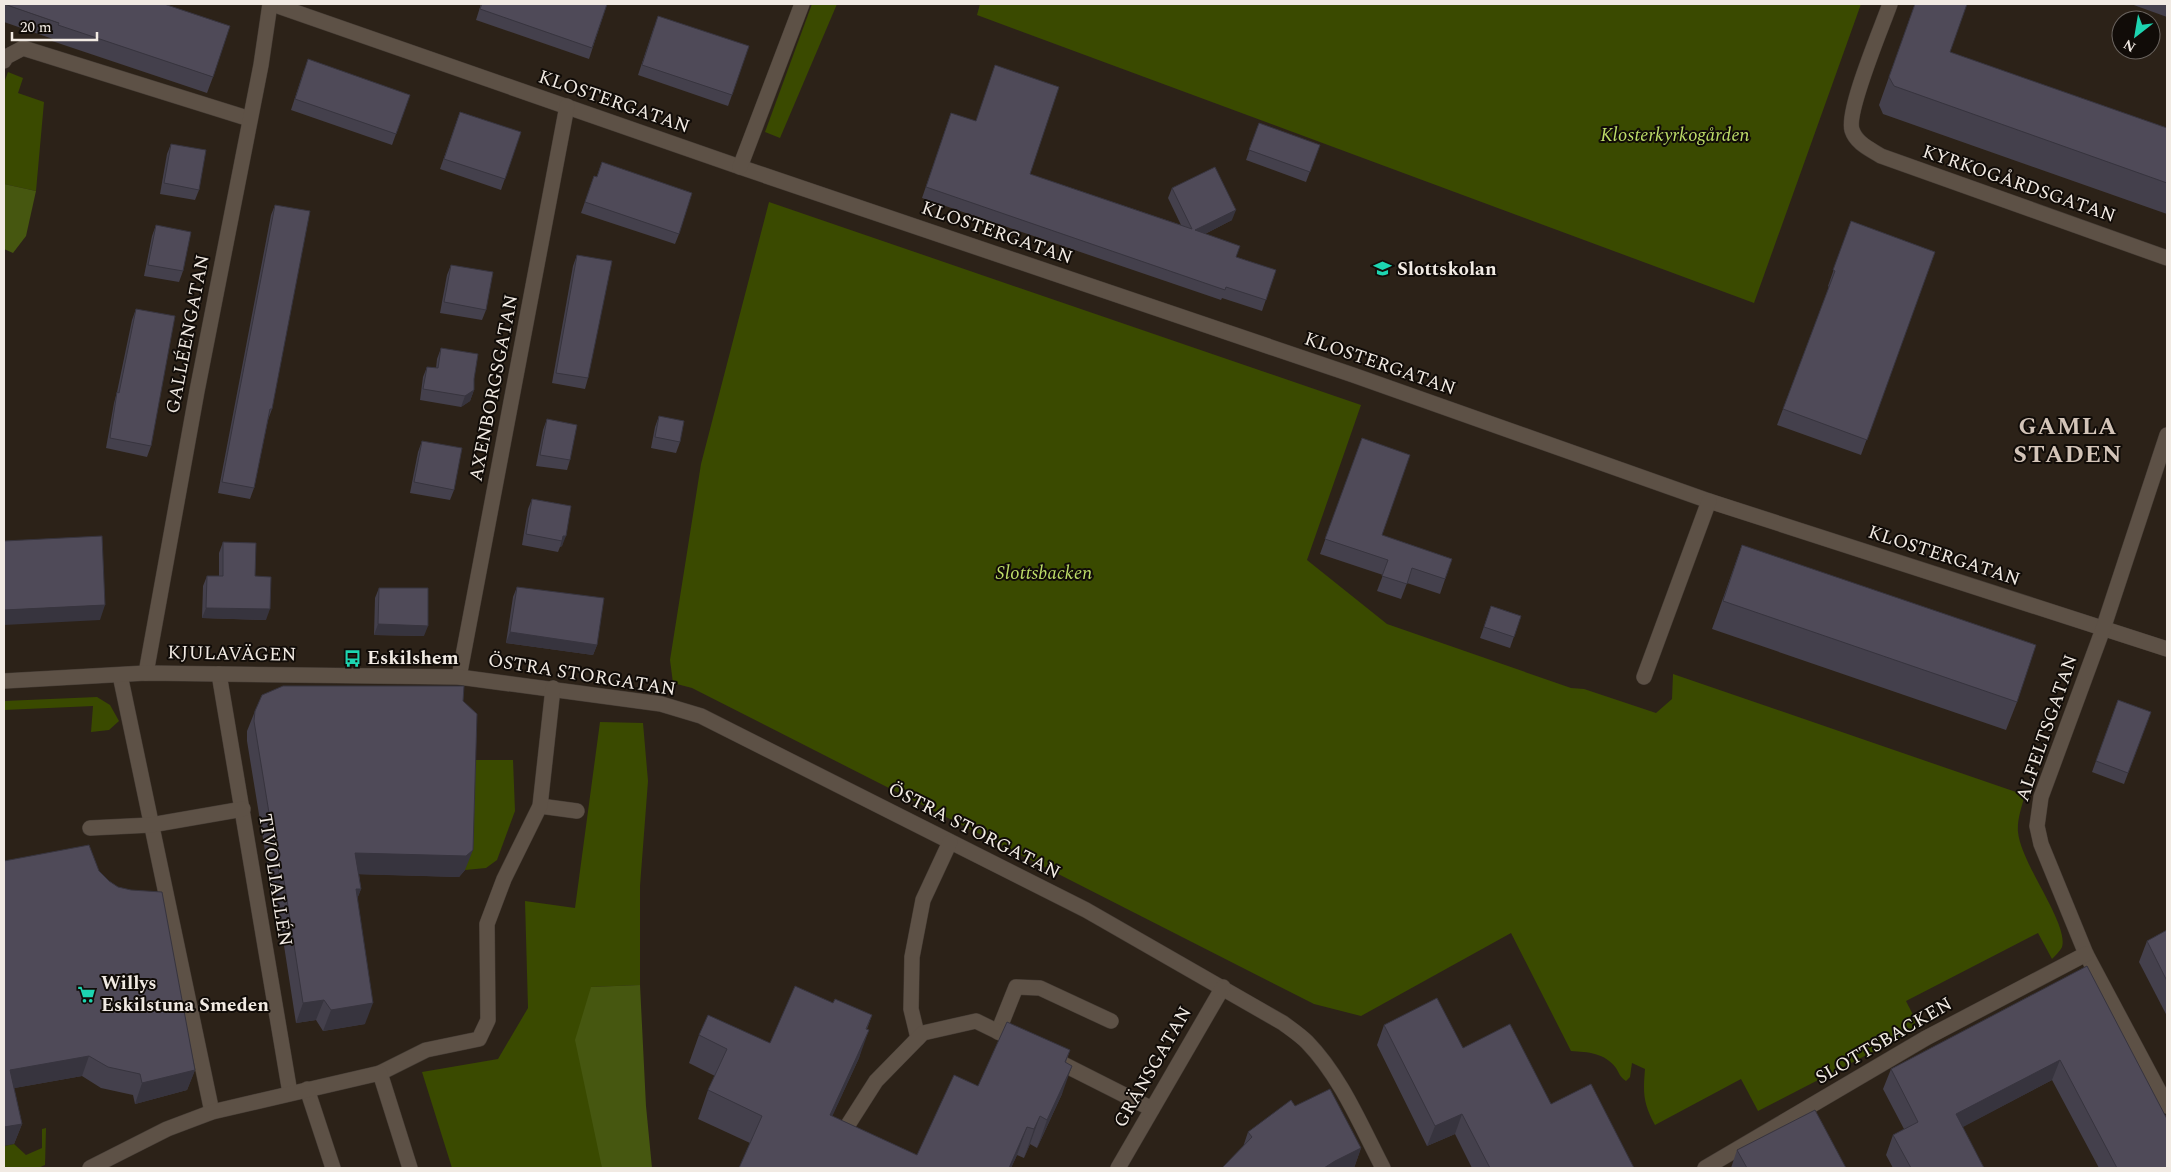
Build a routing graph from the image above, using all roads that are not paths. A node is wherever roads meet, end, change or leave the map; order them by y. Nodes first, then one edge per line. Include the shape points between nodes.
1 (271, 4) edge
2 (802, 4) edge
3 (1890, 4) edge
4 (4, 61) edge
5 (567, 106) junction
6 (250, 119) junction
7 (740, 167) junction
8 (2167, 258) edge
9 (2167, 435) edge
10 (1709, 501) junction
11 (2103, 629) junction
12 (2167, 649) edge
13 (146, 673) junction
14 (120, 674) junction
15 (219, 674) junction
16 (1644, 676) dead end
17 (459, 677) junction
18 (4, 682) edge
19 (553, 688) junction
20 (540, 806) junction
21 (243, 809) junction
22 (577, 811) dead end
23 (151, 825) junction
24 (90, 828) dead end
25 (950, 842) junction
26 (2086, 954) junction
27 (1222, 987) junction
28 (1111, 1021) dead end
29 (998, 1032) junction
30 (918, 1038) junction
31 (380, 1073) junction
32 (307, 1089) junction
33 (290, 1094) junction
34 (2167, 1106) edge
35 (1152, 1109) junction
36 (212, 1112) junction
37 (846, 1128) edge
38 (90, 1168) edge
39 (334, 1168) edge
40 (410, 1168) edge
41 (1118, 1168) edge
42 (1383, 1168) edge
43 (1705, 1168) edge

1 - 5 street, KLOSTERGATAN
1 - 6 street, GALLÉENGATAN
2 - 7 street
3 - 8 street, KYRKOGÅRDSGATAN via 1854,103 1852,130 1860,142 1880,156
4 - 6 street via 24,48
5 - 7 street, KLOSTERGATAN
5 - 17 street, AXENBORGSGATAN
6 - 13 street, GALLÉENGATAN
7 - 10 street, KLOSTERGATAN via 1344,372
9 - 11 street, ALFELTSGATAN
10 - 11 street, KLOSTERGATAN
10 - 16 street
11 - 12 street, KLOSTERGATAN
11 - 26 street, ALFELTSGATAN via 2040,797 2037,826 2041,844
13 - 14 street, KJULAVÄGEN
13 - 15 street, KJULAVÄGEN
14 - 18 street, KJULAVÄGEN
14 - 23 street
15 - 17 street, KJULAVÄGEN
15 - 21 street, TIVOLIALLÉN
17 - 19 street, ÖSTRA STORGATAN
19 - 20 street
19 - 25 street, ÖSTRA STORGATAN via 661,704 700,716
20 - 22 street
20 - 31 street via 504,879 487,924 488,1020 479,1039 426,1050
21 - 23 street
21 - 33 street, TIVOLIALLÉN
23 - 24 street
23 - 36 street
25 - 27 street, ÖSTRA STORGATAN via 1086,910
25 - 30 street via 922,900 912,957 911,1010
26 - 34 street, ALFELTSGATAN
26 - 43 street, SLOTTSBACKEN via 1926,1038
27 - 35 street, GRÄNSGATAN
27 - 42 street, ÖSTRA STORGATAN via 1283,1023 1307,1042 1344,1093
28 - 29 street via 1040,988 1016,987
29 - 30 street via 976,1021 924,1033
29 - 35 street
30 - 37 street via 876,1081
31 - 32 street
31 - 40 street
32 - 33 street
32 - 39 street
33 - 36 street
35 - 41 street, GRÄNSGATAN
36 - 38 street via 166,1129

